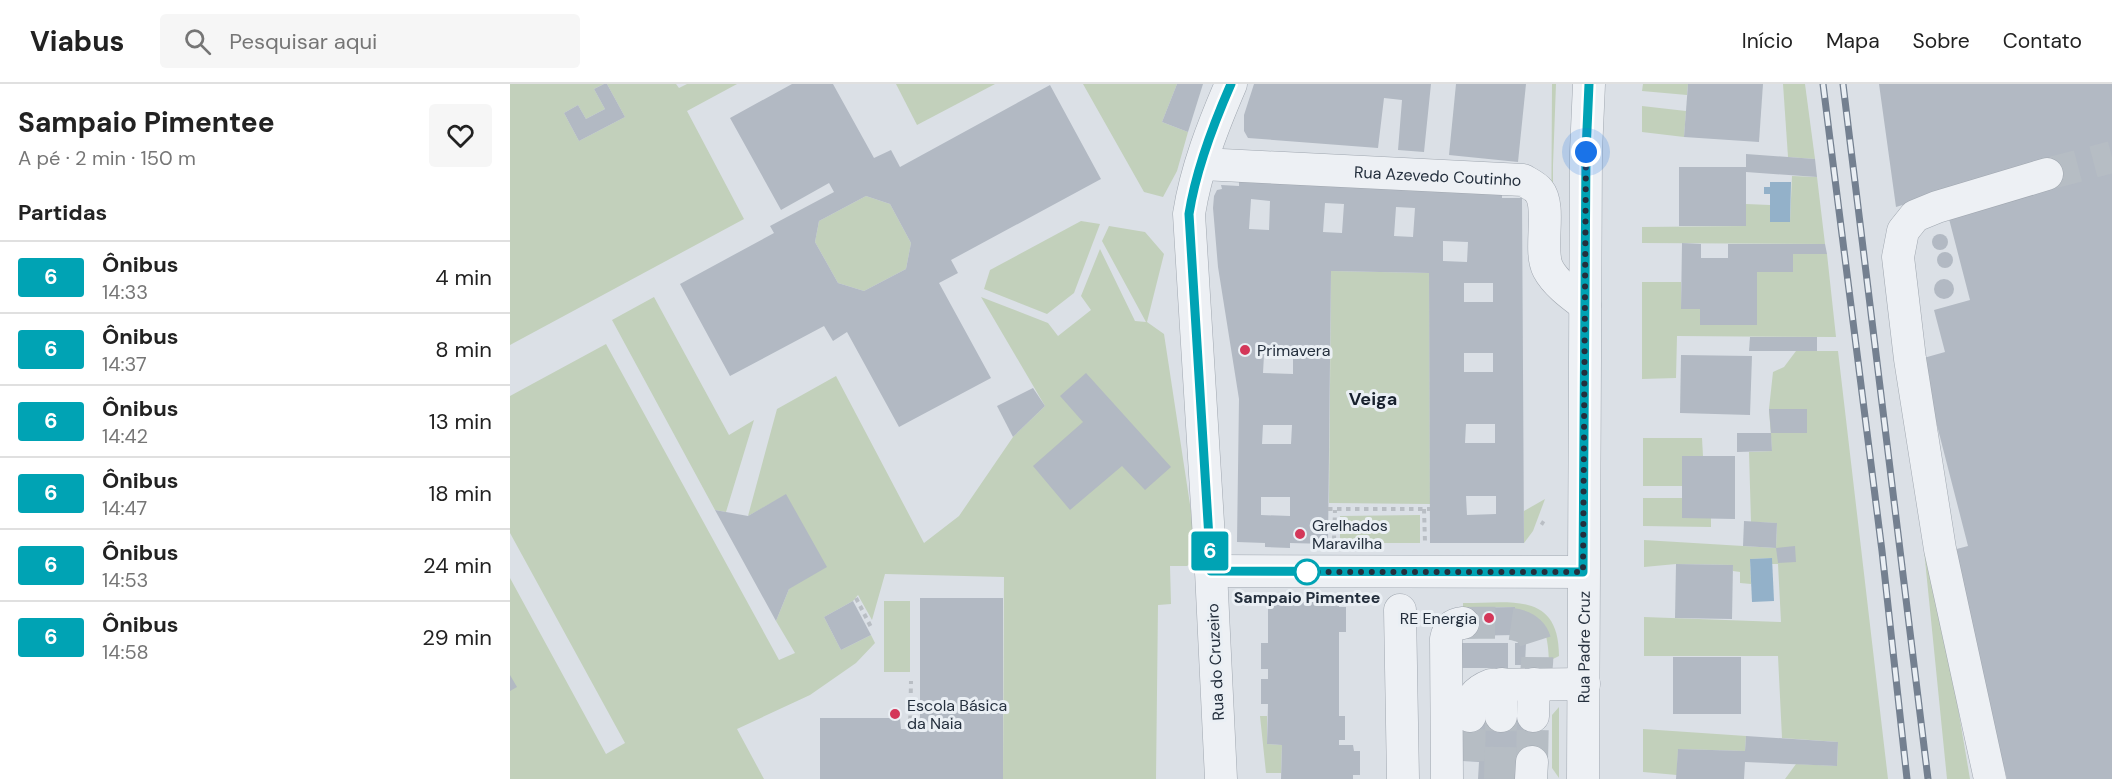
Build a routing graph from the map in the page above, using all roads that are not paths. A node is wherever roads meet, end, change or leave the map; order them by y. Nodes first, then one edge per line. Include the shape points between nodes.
1 (1231, 84) edge
2 (1589, 84) edge
3 (1202, 164) junction
4 (2048, 174) tunnel mouth
5 (1585, 305) junction
6 (1211, 571) junction
7 (1583, 572) junction
8 (1400, 610) dead end
9 (1463, 623) dead end
10 (1502, 684) junction
11 (1534, 684) junction
12 (1584, 684) junction
13 (1470, 716) tunnel mouth
14 (1501, 716) tunnel mouth
15 (1533, 716) tunnel mouth
16 (1461, 773) edge
17 (1221, 779) edge
18 (1403, 779) edge
19 (1583, 779) edge
20 (1990, 779) edge

1 - 3 street, Rua do Cruzeiro via 1215,119
2 - 5 street, Rua Padre Cruz
3 - 5 street, Rua Azevedo Coutinho via 1523,180 1539,191 1544,200 1548,269
3 - 6 street, Rua do Cruzeiro via 1189,214
4 - 20 street via 1915,216 1903,231 1898,257 1940,549
5 - 7 street, Rua Padre Cruz
6 - 7 street
6 - 17 street, Rua do Cruzeiro
7 - 12 street, Rua Padre Cruz
8 - 18 street
9 - 16 street via 1452,627 1446,639
10 - 11 street
10 - 13 street via 1479,690 1472,697
10 - 14 street
11 - 12 street
11 - 15 street
12 - 19 street, Rua Padre Cruz

